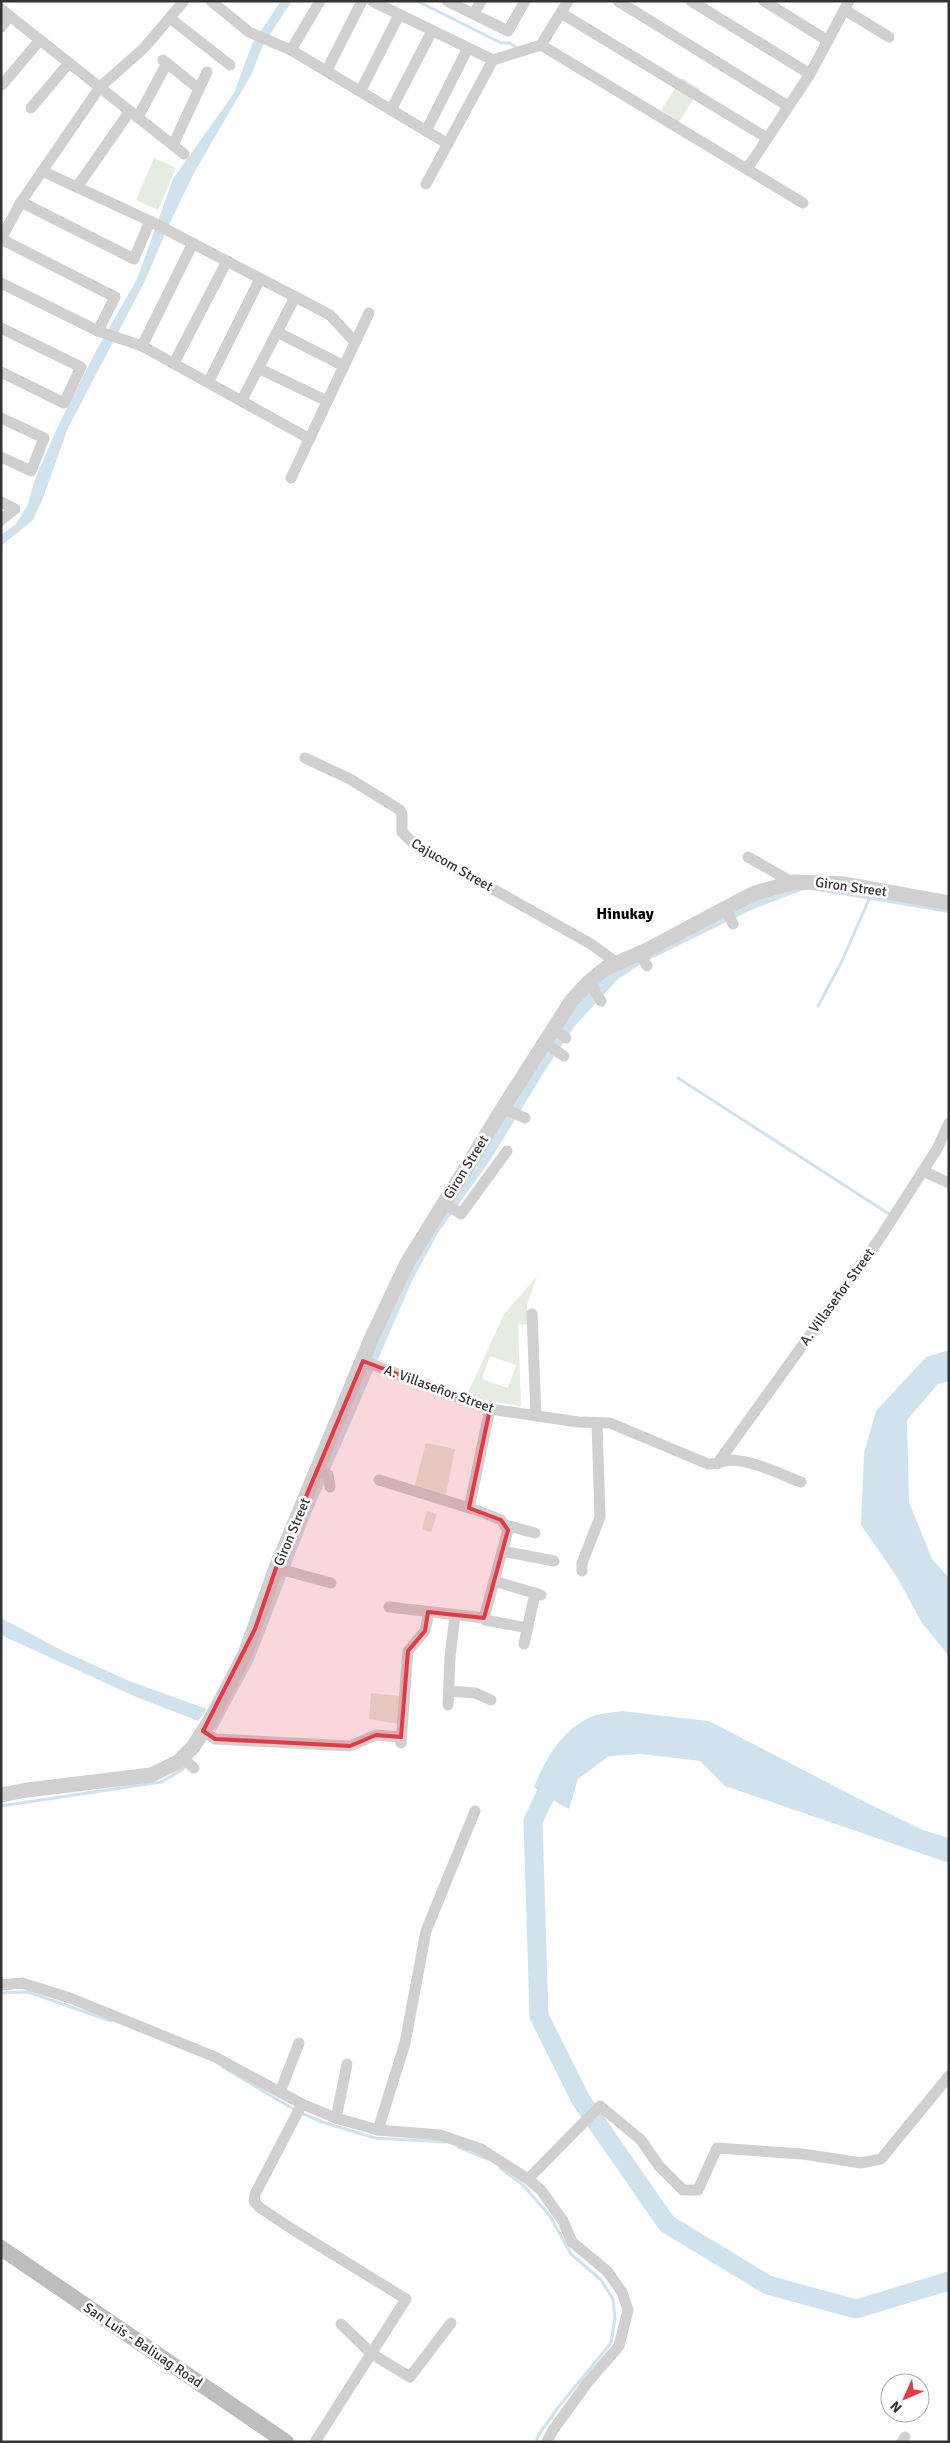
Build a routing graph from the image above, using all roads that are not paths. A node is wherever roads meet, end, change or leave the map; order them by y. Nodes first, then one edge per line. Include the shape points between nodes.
1 (184, 1) edge
2 (211, 1) edge
3 (320, 1) edge
4 (362, 1) edge
5 (372, 1) edge
6 (448, 1) edge
7 (482, 1) edge
8 (525, 1) edge
9 (568, 1) edge
10 (618, 1) edge
11 (691, 1) edge
12 (764, 1) edge
13 (845, 5) edge
14 (561, 12) junction
15 (6, 13) edge
16 (474, 14) junction
17 (400, 15) junction
18 (170, 19) junction
19 (1, 27) edge
20 (432, 30) junction
21 (889, 36) dead end
22 (40, 40) junction
23 (828, 41) junction
24 (541, 46) junction
25 (468, 48) junction
26 (291, 50) junction
27 (494, 60) junction
28 (69, 63) junction
29 (230, 65) dead end
30 (327, 70) junction
31 (207, 72) dead end
32 (810, 74) junction
33 (2, 85) edge
34 (100, 87) junction
35 (199, 90) junction
36 (360, 90) junction
37 (788, 106) junction
38 (31, 108) dead end
39 (391, 110) junction
40 (134, 114) junction
41 (426, 131) junction
42 (767, 138) junction
43 (448, 144) junction
44 (173, 145) junction
45 (184, 154) dead end
46 (746, 169) junction
47 (42, 171) junction
48 (426, 184) dead end
49 (77, 187) junction
50 (21, 202) junction
51 (803, 203) dead end
52 (150, 221) junction
53 (1, 239) edge
54 (193, 243) junction
55 (227, 261) junction
56 (260, 279) junction
57 (1, 284) edge
58 (295, 297) junction
59 (369, 312) dead end
60 (1, 328) edge
61 (98, 331) junction
62 (277, 332) junction
63 (355, 342) junction
64 (142, 346) junction
65 (174, 363) junction
66 (344, 366) junction
67 (258, 368) junction
68 (1, 372) edge
69 (209, 381) junction
70 (242, 400) junction
71 (328, 401) junction
72 (1, 418) edge
73 (310, 439) junction
74 (1, 457) edge
75 (291, 478) dead end
76 (1, 502) edge
77 (1, 520) edge
78 (305, 758) dead end
79 (748, 856) dead end
80 (792, 882) junction
81 (949, 903) edge
82 (726, 909) junction
83 (733, 924) dead end
84 (617, 963) junction
85 (590, 984) junction
86 (601, 1001) dead end
87 (949, 1123) edge
88 (507, 1151) dead end
89 (924, 1170) junction
90 (949, 1183) edge
91 (448, 1206) junction
92 (532, 1314) dead end
93 (369, 1363) junction
94 (490, 1409) junction
95 (536, 1416) junction
96 (597, 1423) junction
97 (716, 1465) junction
98 (379, 1480) dead end
99 (801, 1482) dead end
100 (469, 1508) junction
101 (505, 1525) junction
102 (535, 1533) dead end
103 (502, 1551) junction
104 (554, 1561) dead end
105 (283, 1570) junction
106 (582, 1571) dead end
107 (494, 1582) junction
108 (332, 1583) dead end
109 (389, 1607) dead end
110 (428, 1612) junction
111 (455, 1615) junction
112 (485, 1620) dead end
113 (528, 1628) junction
114 (524, 1644) dead end
115 (449, 1691) junction
116 (491, 1700) dead end
117 (448, 1704) dead end
118 (210, 1730) junction
119 (182, 1758) junction
120 (194, 1768) dead end
121 (1, 1795) edge
122 (475, 1811) dead end
123 (1, 1985) edge
124 (299, 2043) dead end
125 (347, 2064) dead end
126 (949, 2076) edge
127 (280, 2092) junction
128 (300, 2107) junction
129 (336, 2118) junction
130 (378, 2130) junction
131 (528, 2179) junction
132 (1, 2248) edge
133 (451, 2323) dead end
134 (341, 2324) dead end
135 (372, 2354) junction
136 (286, 2442) edge
137 (315, 2442) edge
138 (548, 2442) edge

1 - 18 street
2 - 26 street via 249,32
3 - 26 street
4 - 30 street
5 - 17 street
6 - 16 street
7 - 16 street
8 - 16 street via 508,31
9 - 14 street
10 - 37 street
11 - 32 street
12 - 23 street
13 - 21 street
13 - 23 street
14 - 24 street
14 - 42 street
15 - 19 street
15 - 22 street
17 - 20 street
17 - 36 street
18 - 29 street
18 - 34 street via 144,48
20 - 25 street
20 - 39 street
22 - 28 street
22 - 33 street
23 - 32 street
24 - 27 street
24 - 46 street
25 - 27 street
25 - 41 street
26 - 30 street
27 - 43 street
28 - 34 street
28 - 38 street
30 - 36 street
31 - 35 street
32 - 37 street
34 - 40 street
34 - 47 street
35 - 40 street via 165,62
35 - 44 street
36 - 39 street
37 - 42 street
39 - 41 street
40 - 44 street
40 - 49 street
41 - 43 street
42 - 46 street
43 - 48 street
44 - 45 street
46 - 51 street
47 - 49 street
47 - 50 street
49 - 52 street
50 - 52 street via 134,259
50 - 53 street
52 - 54 street
53 - 61 street via 116,297
54 - 55 street
54 - 64 street
55 - 56 street
55 - 65 street
56 - 58 street
56 - 69 street
57 - 61 street
58 - 62 street
58 - 63 street via 330,316
59 - 63 street
60 - 68 street via 80,367 64,403
61 - 64 street
62 - 66 street
62 - 67 street
63 - 66 street
64 - 65 street
65 - 69 street
66 - 71 street
67 - 70 street
67 - 71 street
69 - 70 street
70 - 73 street
71 - 73 street
72 - 74 street via 44,438 31,471
73 - 75 street
76 - 77 street via 15,509
78 - 84 street, Cajucom Street via 350,779 400,810 402,832 410,843 591,944
79 - 80 street
80 - 81 street, Giron Street via 826,882
80 - 82 street, Giron Street via 755,893
82 - 83 street
82 - 84 street, Giron Street via 643,958
84 - 85 street, Giron Street via 606,968
85 - 86 street
85 - 91 street, Giron Street via 572,1000 554,1049
87 - 89 street, A. Villaseñor Street
88 - 91 street via 461,1214
89 - 90 street
89 - 97 street, A. Villaseñor Street via 880,1238
91 - 93 street, Giron Street via 407,1263
92 - 95 street
93 - 94 street, A. Villaseñor Street
93 - 105 street, Giron Street
94 - 95 street, A. Villaseñor Street
94 - 100 street
95 - 96 street, A. Villaseñor Street
96 - 97 street, A. Villaseñor Street via 610,1423
96 - 106 street via 600,1517 582,1563
97 - 99 street, A. Villaseñor Street via 728,1460 748,1462
98 - 100 street
100 - 101 street via 501,1520
101 - 102 street
101 - 103 street via 508,1530
103 - 104 street
103 - 107 street
105 - 108 street
105 - 118 street, Giron Street
107 - 111 street via 484,1618
107 - 113 street via 538,1594
109 - 110 street
110 - 111 street
110 - 118 street via 425,1631 408,1650 401,1740 376,1735 350,1746
111 - 115 street
112 - 113 street
113 - 114 street
115 - 116 street via 475,1693
115 - 117 street
118 - 119 street, Giron Street
119 - 120 street
119 - 121 street via 151,1775
122 - 130 street via 426,1931 405,2043
123 - 127 street via 22,1984 134,2022 215,2056
124 - 127 street
125 - 129 street
126 - 131 street via 881,2159 861,2163 803,2154 717,2148 698,2190 683,2190 659,2166 641,2140 600,2106
127 - 128 street
128 - 129 street
128 - 135 street via 254,2201 292,2229 406,2299
129 - 130 street
130 - 131 street via 440,2135 481,2150
131 - 138 street via 541,2190 563,2221 572,2242 606,2271 622,2292 628,2310 619,2346 552,2430
132 - 136 main road, San Luis - Baliuag Road
133 - 135 street via 410,2377
134 - 135 street
135 - 137 street

